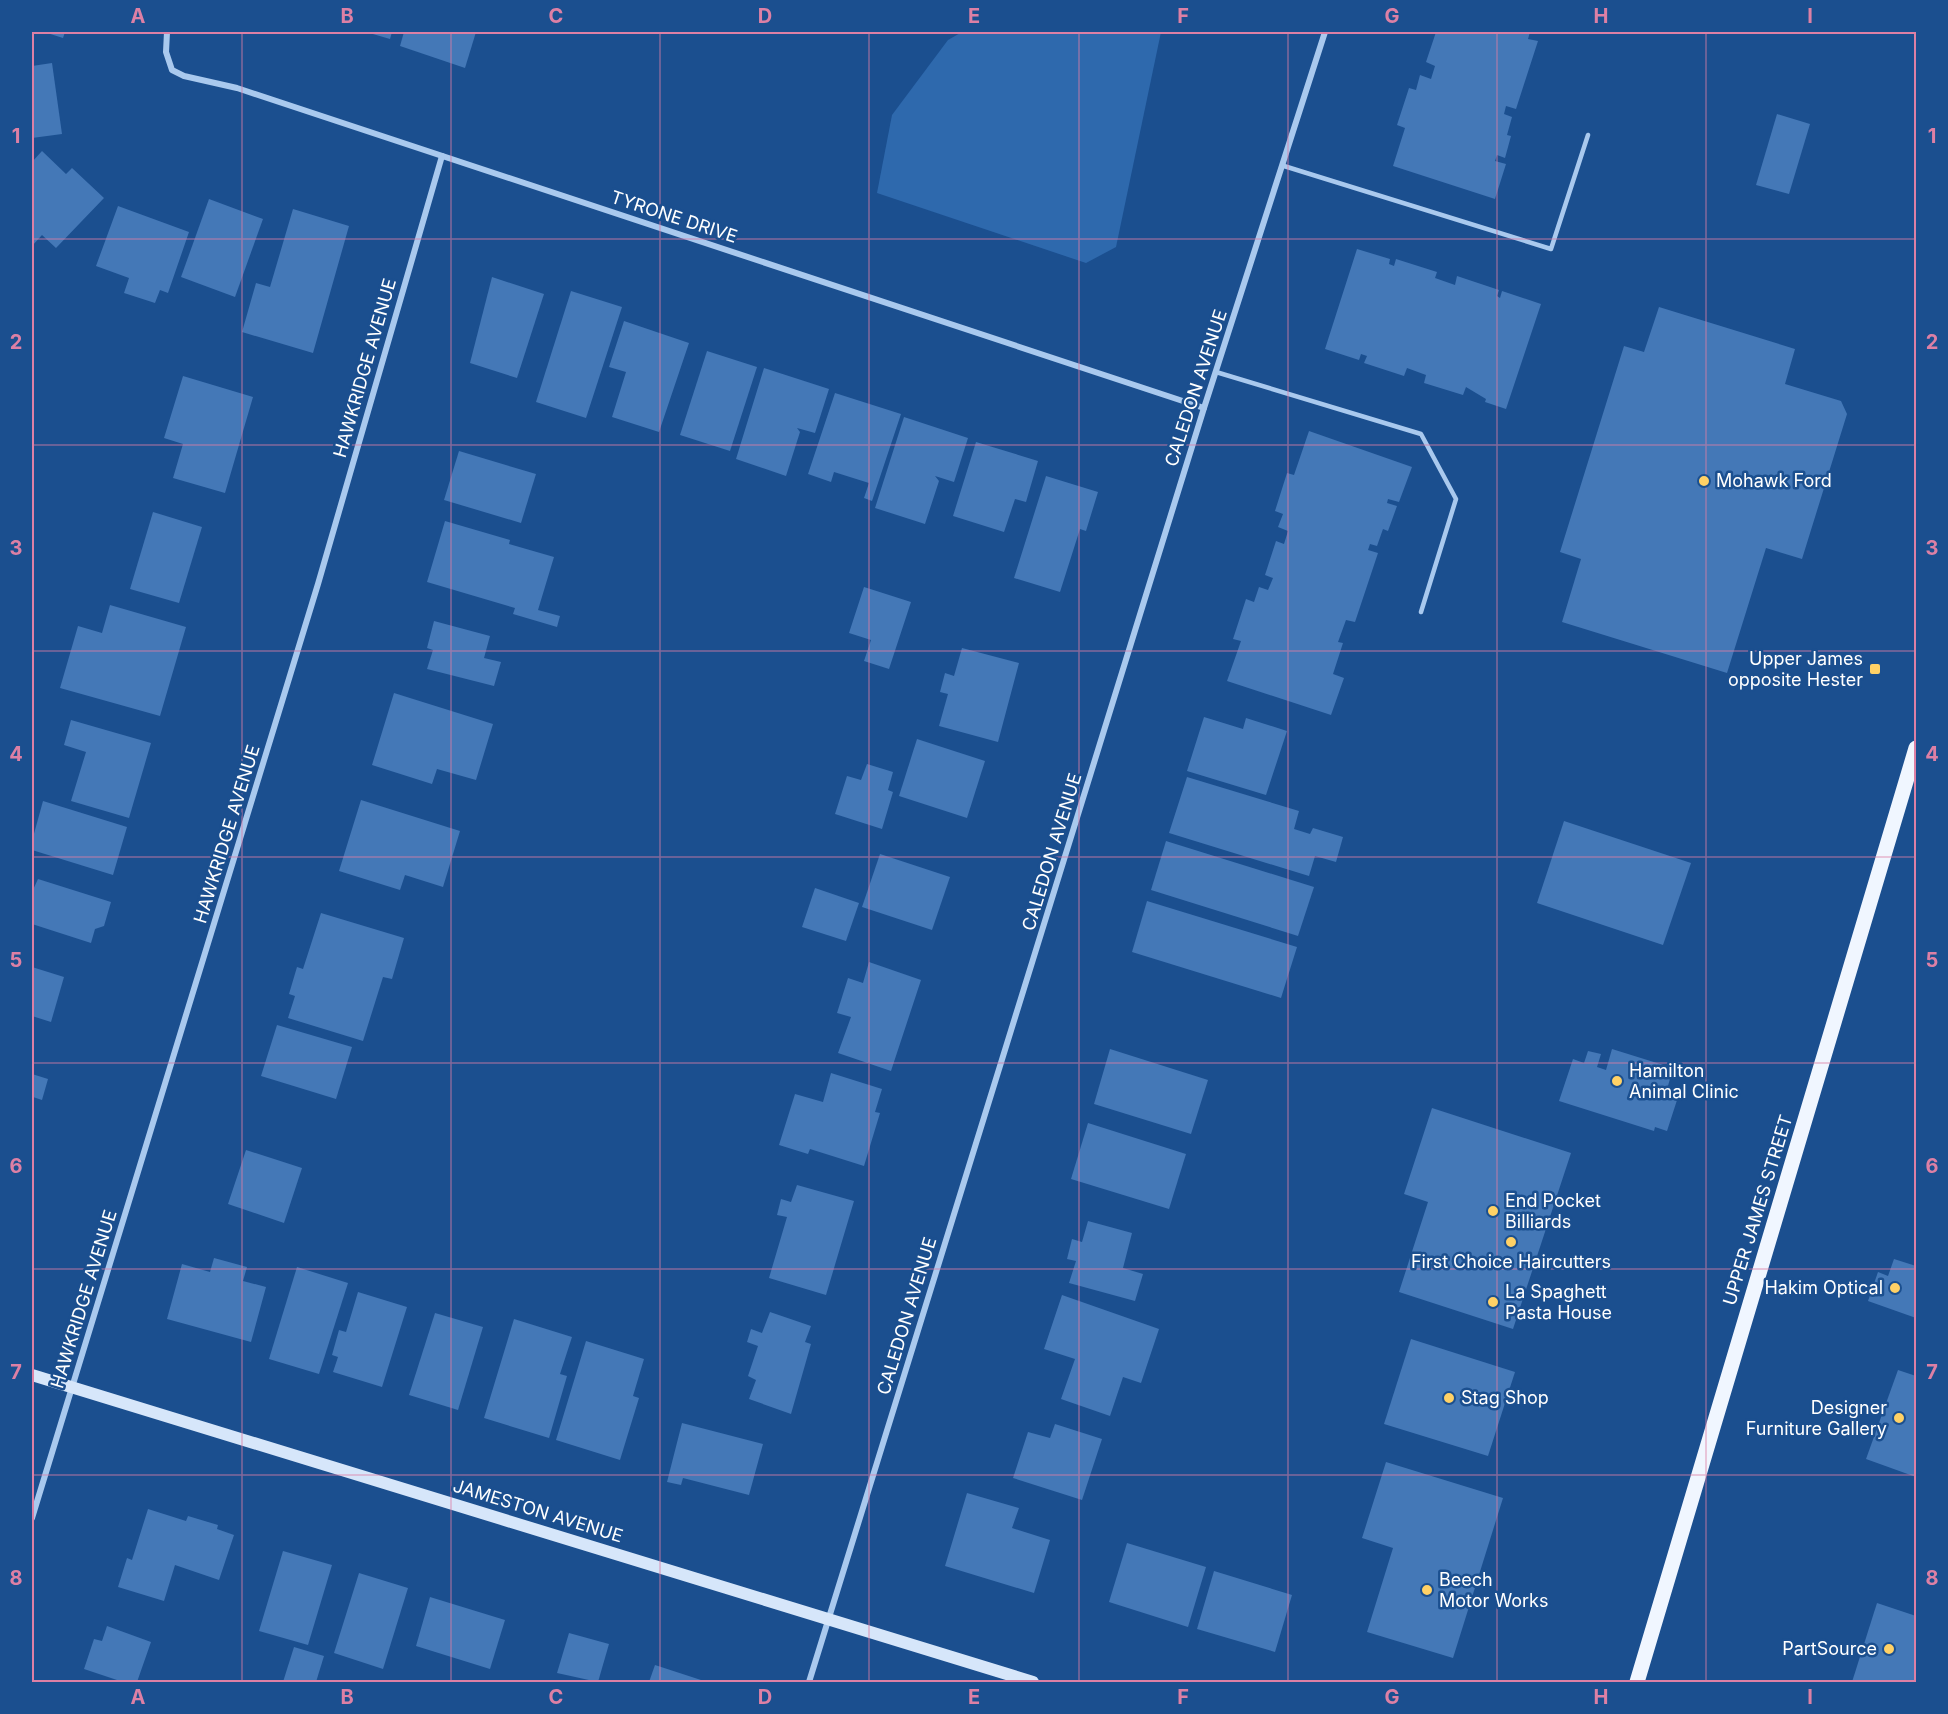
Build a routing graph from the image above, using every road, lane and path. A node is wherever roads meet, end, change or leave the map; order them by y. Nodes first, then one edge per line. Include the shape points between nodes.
1 (167, 32) edge
2 (1325, 32) edge
3 (1588, 135) dead end
4 (442, 156) junction
5 (1284, 166) junction
6 (1216, 372) junction
7 (1204, 408) junction
8 (1421, 612) dead end
9 (1917, 748) edge
10 (32, 1375) edge
11 (72, 1387) junction
12 (32, 1518) edge
13 (827, 1619) junction
14 (809, 1683) edge
15 (1033, 1683) edge
16 (1637, 1683) edge

1 - 4 street, TYRONE DRIVE via 166,52 172,70 184,76 237,88
2 - 5 street, CALEDON AVENUE
3 - 5 lane via 1551,249
4 - 7 street, TYRONE DRIVE
4 - 11 street, HAWKRIDGE AVENUE via 318,584
5 - 6 street, CALEDON AVENUE
6 - 7 street, CALEDON AVENUE
6 - 8 lane via 1421,434 1456,499
7 - 13 street, CALEDON AVENUE via 1032,971
9 - 16 main road, UPPER JAMES STREET
10 - 11 street, JAMESTON AVENUE
11 - 12 street, HAWKRIDGE AVENUE
11 - 13 street, JAMESTON AVENUE
13 - 14 street, CALEDON AVENUE
13 - 15 street, JAMESTON AVENUE

